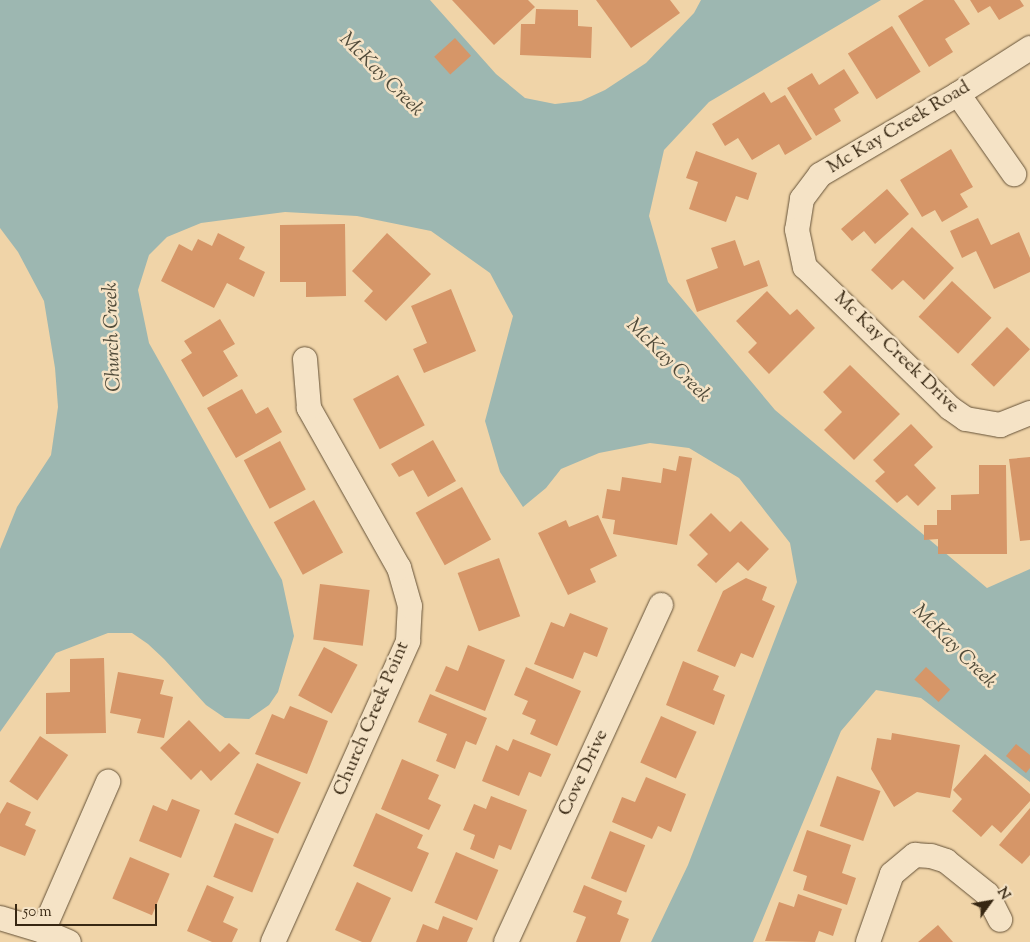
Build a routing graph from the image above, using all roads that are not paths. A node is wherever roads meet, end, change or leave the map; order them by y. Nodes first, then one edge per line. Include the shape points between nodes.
1 (1030, 48) edge
2 (958, 94) junction
3 (1014, 174) dead end
4 (797, 230) joint
5 (305, 359) dead end
6 (1030, 413) edge
7 (661, 605) dead end
8 (108, 782) dead end
9 (0, 918) edge
10 (1000, 920) dead end
11 (43, 931) junction
12 (69, 942) edge
13 (274, 942) edge
14 (506, 942) edge
15 (868, 942) edge

1 - 2 street, Mc Kay Creek Road
2 - 3 street
2 - 4 street, Mc Kay Creek Road via 820,175 802,199
4 - 6 street, Mc Kay Creek Drive via 805,267 950,408 966,419 1000,425
5 - 13 street, Church Creek Point via 309,408 398,568 410,606 408,641
7 - 14 street, Cove Drive
8 - 11 street
9 - 11 street
10 - 15 street via 987,894 946,861 915,855 892,874
11 - 12 street

